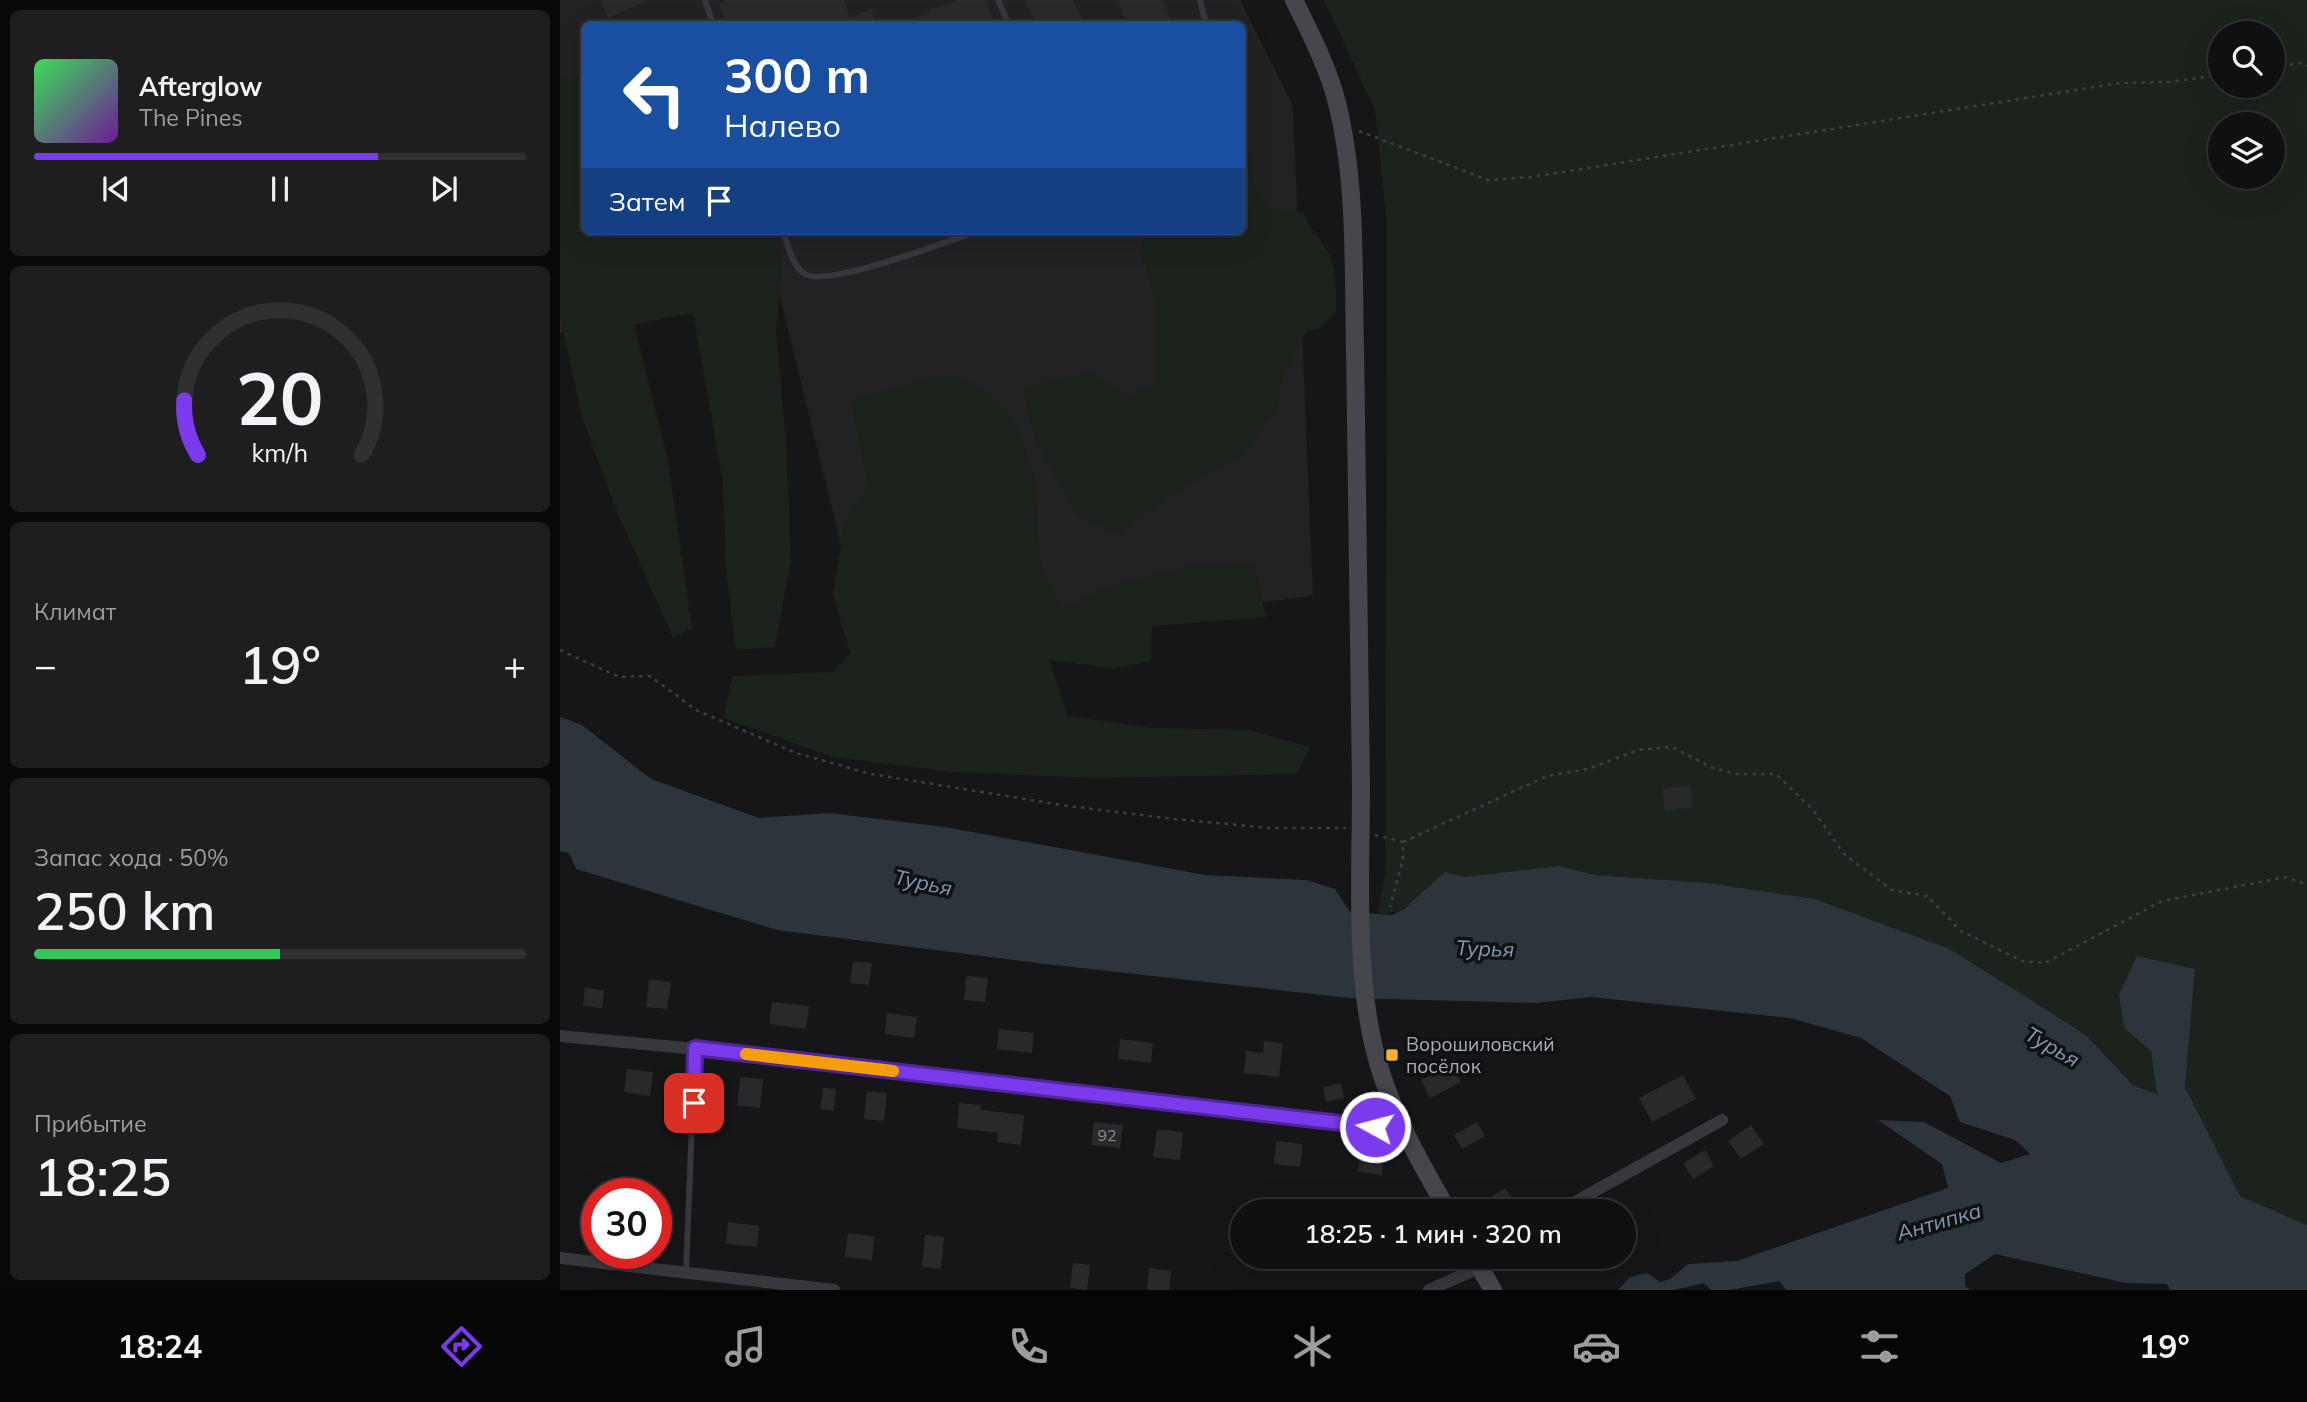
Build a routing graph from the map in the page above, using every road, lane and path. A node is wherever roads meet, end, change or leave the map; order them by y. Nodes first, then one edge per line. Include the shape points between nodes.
1 (705, 0) edge
2 (998, 0) edge
3 (1199, 0) edge
4 (1294, 0) edge
5 (712, 21) edge
6 (1008, 21) edge
7 (1202, 21) edge
8 (2307, 66) edge
9 (2285, 67) edge
10 (2208, 77) edge
11 (1341, 124) junction
12 (784, 235) edge
13 (959, 235) edge
14 (560, 650) edge
15 (1361, 827) junction
16 (1403, 842) junction
17 (2307, 885) edge
18 (1390, 907) dead end
19 (560, 1036) edge
20 (695, 1048) junction
21 (1722, 1120) dead end
22 (1402, 1130) junction
23 (1441, 1199) edge
24 (1580, 1199) edge
25 (560, 1258) edge
26 (1462, 1269) edge
27 (1481, 1269) edge
28 (686, 1272) junction
29 (834, 1290) edge
30 (1429, 1290) edge
31 (1493, 1290) edge

1 - 5 lane
2 - 6 lane
3 - 7 lane
4 - 11 main road via 1320,53
8 - 9 path
10 - 11 path via 2120,83 1488,180
11 - 15 main road via 1352,229
12 - 13 lane via 793,259 805,274 821,278 860,270
14 - 15 path via 619,677 650,676 696,710 796,753 871,774 1174,819 1315,830
15 - 16 path
15 - 22 main road via 1366,1001 1377,1059
16 - 17 path via 1547,776 1588,769 1638,750 1672,747 1713,768 1737,774 1776,774 1813,810 1853,862 1892,890 1927,897 1961,931 2022,961 2045,963 2162,901 2286,877
16 - 18 path
19 - 20 street
20 - 22 street
20 - 28 lane
21 - 24 street
22 - 23 main road
25 - 28 street
26 - 30 street
27 - 31 main road
28 - 29 street

